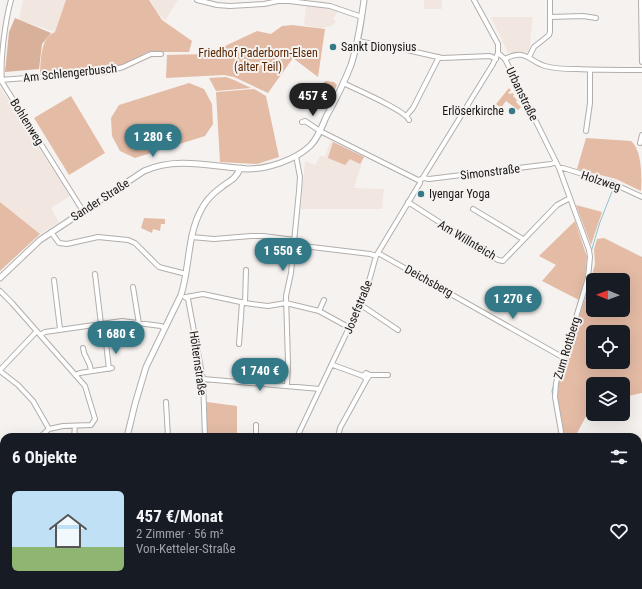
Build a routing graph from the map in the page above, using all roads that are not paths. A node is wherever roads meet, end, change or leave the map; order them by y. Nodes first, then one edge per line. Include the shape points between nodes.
1 (11, 0) edge
2 (197, 0) edge
3 (364, 0) edge
4 (474, 0) edge
5 (550, 0) edge
6 (641, 0) edge
7 (217, 2) edge
8 (362, 17) junction
9 (550, 17) junction
10 (596, 18) dead end
11 (357, 41) junction
12 (498, 53) junction
13 (161, 54) dead end
14 (439, 57) junction
15 (529, 57) junction
16 (496, 58) junction
17 (505, 59) junction
18 (642, 62) edge
19 (590, 70) junction
20 (642, 70) edge
21 (1, 80) edge
22 (343, 83) junction
23 (407, 115) junction
24 (409, 120) dead end
25 (302, 122) dead end
26 (320, 131) junction
27 (586, 131) dead end
28 (642, 135) edge
29 (640, 143) dead end
30 (296, 156) junction
31 (556, 162) junction
32 (240, 168) junction
33 (559, 168) junction
34 (422, 179) junction
35 (642, 197) edge
36 (570, 198) junction
37 (408, 202) junction
38 (473, 208) dead end
39 (83, 211) junction
40 (51, 232) junction
41 (191, 237) junction
42 (523, 239) junction
43 (295, 242) junction
44 (376, 254) junction
45 (246, 270) dead end
46 (95, 274) dead end
47 (186, 274) junction
48 (0, 278) edge
49 (54, 280) dead end
50 (133, 287) dead end
51 (0, 291) edge
52 (183, 296) junction
53 (324, 300) dead end
54 (243, 302) junction
55 (286, 303) junction
56 (361, 304) junction
57 (319, 311) junction
58 (101, 324) junction
59 (139, 324) junction
60 (164, 328) junction
61 (350, 328) junction
62 (60, 330) junction
63 (398, 330) dead end
64 (36, 332) junction
65 (40, 335) junction
66 (106, 343) dead end
67 (238, 344) dead end
68 (83, 348) dead end
69 (564, 358) junction
70 (333, 365) junction
71 (0, 370) edge
72 (91, 371) junction
73 (75, 375) junction
74 (388, 375) dead end
75 (368, 377) junction
76 (203, 379) junction
77 (287, 386) junction
78 (320, 390) junction
79 (166, 402) dead end
80 (256, 425) dead end
81 (75, 426) junction
82 (49, 429) junction
83 (44, 433) edge
84 (74, 433) edge
85 (128, 433) edge
86 (168, 433) edge
87 (205, 433) edge
88 (256, 433) edge
89 (299, 433) edge
90 (339, 433) edge
91 (561, 433) edge

1 - 21 street via 3,35
2 - 7 street
3 - 8 street
4 - 12 street via 498,44
5 - 9 street
6 - 18 street
7 - 8 street via 240,6 289,1 330,6
8 - 11 street
9 - 10 street
9 - 15 street via 550,32 534,46
11 - 14 street
11 - 22 street
12 - 16 street, Josefstraße
12 - 17 street, Urbanstraße
13 - 21 street, Am Schlengerbusch via 151,54 105,72
14 - 16 street
14 - 23 street
15 - 17 street via 520,55
15 - 19 street via 544,66
16 - 34 street, Josefstraße
17 - 31 street, Urbanstraße
19 - 20 street
19 - 27 street via 590,103
21 - 39 street, Bohlenweg
22 - 23 street
22 - 26 street
23 - 24 street
25 - 26 street, Simonstraße via 305,121
26 - 30 street via 309,146
26 - 34 street, Simonstraße
28 - 29 street
30 - 32 street, Sander Straße via 260,168
30 - 43 street via 300,191
31 - 33 street, Urbanstraße
31 - 34 street, Simonstraße
32 - 39 street, Sander Straße via 180,163 157,166 144,171
32 - 41 street via 234,179 218,189 206,202
33 - 35 street, Holzweg via 612,183
33 - 36 street, Zum Rottberg
34 - 37 street, Josefstraße
36 - 42 street, Am Willnteich via 557,205
36 - 69 street, Zum Rottberg via 589,250 590,267
37 - 42 street, Am Willnteich via 498,260 503,261
37 - 44 street, Josefstraße
38 - 42 street
39 - 40 street, Sander Straße
40 - 47 street via 59,243 67,244 98,237 136,242 159,267
40 - 48 street, Sander Straße
41 - 43 street, Deichsberg via 214,239 263,236
41 - 47 street
43 - 44 street, Deichsberg
43 - 55 street
44 - 56 street, Josefstraße
44 - 69 street, Deichsberg
45 - 54 street
46 - 58 street
47 - 52 street
49 - 62 street
50 - 59 street
51 - 64 street
52 - 54 street via 203,294
52 - 60 street
52 - 76 street, Hölternstraße via 188,300
53 - 57 street
54 - 55 street via 268,306
54 - 67 street
55 - 57 street
55 - 77 street
56 - 61 street, Josefstraße
56 - 63 street
57 - 61 street
58 - 59 street
58 - 62 street
59 - 60 street
60 - 85 street via 141,382
61 - 70 street, Josefstraße
62 - 65 street
64 - 65 street
64 - 71 street
65 - 73 street
66 - 72 street via 110,368
68 - 72 street
69 - 91 street, Zum Rottberg via 556,383 555,397
70 - 75 street
70 - 78 street, Josefstraße
71 - 82 street via 33,401
72 - 73 street
73 - 81 street via 85,386 95,419 91,425
74 - 75 street
75 - 90 street
76 - 77 street
76 - 87 street, Hölternstraße
77 - 78 street
78 - 89 street, Josefstraße
79 - 86 street
80 - 88 street
81 - 82 street
81 - 84 street
82 - 83 street

